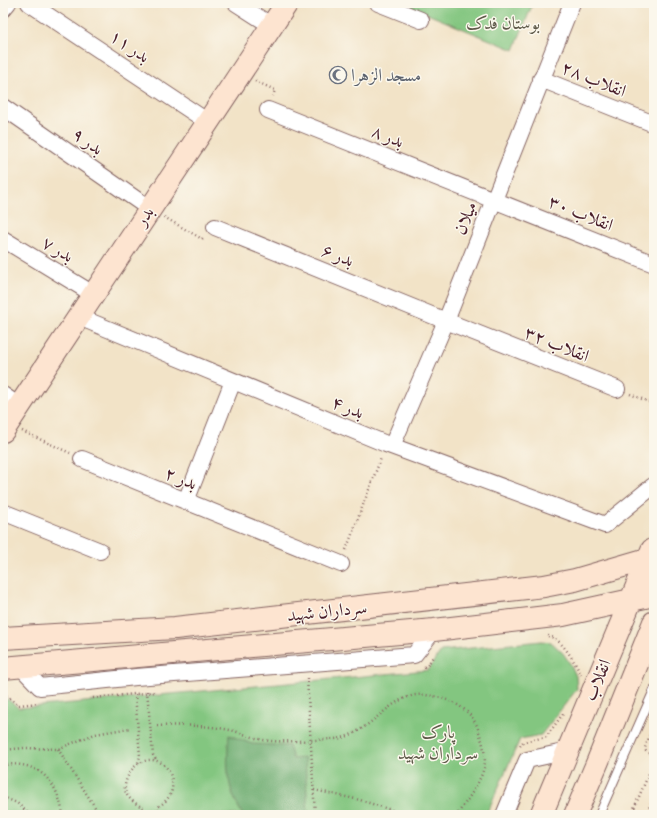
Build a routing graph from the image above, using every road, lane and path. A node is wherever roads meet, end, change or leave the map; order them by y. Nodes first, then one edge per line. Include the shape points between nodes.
1 (8, 3) edge
2 (29, 3) edge
3 (236, 3) edge
4 (287, 3) edge
5 (378, 3) edge
6 (572, 3) edge
7 (3, 9) edge
8 (421, 20) dead end
9 (272, 26) junction
10 (239, 75) junction
11 (541, 79) junction
12 (3, 107) edge
13 (268, 110) joint
14 (208, 122) junction
15 (654, 124) edge
16 (494, 200) junction
17 (150, 208) junction
18 (215, 227) joint
19 (3, 239) edge
20 (654, 264) edge
21 (93, 294) junction
22 (79, 317) junction
23 (446, 321) junction
24 (233, 381) junction
25 (617, 389) joint
26 (11, 401) edge
27 (654, 404) edge
28 (5, 428) edge
29 (389, 445) junction
30 (82, 459) joint
31 (654, 486) edge
32 (186, 501) junction
33 (3, 512) edge
34 (100, 550) dead end
35 (652, 554) edge
36 (341, 564) joint
37 (654, 595) edge
38 (631, 599) junction
39 (654, 622) edge
40 (434, 630) junction
41 (545, 635) dead end
42 (3, 638) edge
43 (434, 656) dead end
44 (11, 667) edge
45 (420, 667) dead end
46 (140, 677) junction
47 (307, 677) junction
48 (315, 677) dead end
49 (300, 678) dead end
50 (582, 680) dead end
51 (654, 690) edge
52 (163, 691) dead end
53 (3, 693) edge
54 (148, 693) junction
55 (135, 694) junction
56 (89, 698) dead end
57 (42, 703) dead end
58 (565, 710) dead end
59 (654, 724) edge
60 (158, 726) dead end
61 (130, 728) dead end
62 (310, 740) junction
63 (58, 749) junction
64 (519, 749) dead end
65 (3, 750) edge
66 (568, 751) junction
67 (654, 755) edge
68 (157, 761) junction
69 (654, 762) edge
70 (138, 763) junction
71 (3, 765) edge
72 (314, 790) junction
73 (3, 797) edge
74 (654, 797) edge
75 (30, 815) edge
76 (63, 815) edge
77 (99, 815) edge
78 (145, 815) edge
79 (158, 815) edge
80 (315, 815) edge
81 (407, 815) edge
82 (457, 815) edge
83 (504, 815) edge
84 (541, 815) edge
85 (575, 815) edge
86 (599, 815) edge
87 (631, 815) edge
88 (646, 815) edge

1 - 7 street
2 - 14 street, بدر ۱۱
3 - 9 street
4 - 9 street, بدر
5 - 8 street
6 - 11 street, میلان
9 - 10 street, بدر
10 - 13 path via 275,90
10 - 14 street, بدر
11 - 15 street, انقلاب ۲۸
11 - 16 street, میلان
12 - 17 street, بدر ۹
13 - 16 street, بدر ۸
14 - 17 street, بدر
16 - 20 street, انقلاب ۳۰
16 - 23 street, میلان
17 - 18 path via 202,239
17 - 21 street, بدر
18 - 23 street, بدر ۶
19 - 21 street, بدر ۷
21 - 22 street, بدر
22 - 24 street, بدر ۴
22 - 26 street, بدر
23 - 25 street, انقلاب ۳۲
23 - 29 street, میلان
24 - 29 street, بدر ۴
24 - 32 street
25 - 27 path
26 - 28 street, بدر
28 - 30 path
29 - 31 street, بدر ۴ via 605,526
29 - 36 path
30 - 32 street, بدر ۲
32 - 36 street, بدر ۲
33 - 34 street
35 - 38 street, انقلاب
35 - 42 street, سرداران شهید via 575,580 544,586 175,628
37 - 38 street, سرداران شهید
38 - 40 street, سرداران شهید via 563,615
38 - 66 street, انقلاب
39 - 85 street, انقلاب
40 - 44 street, سرداران شهید
40 - 46 street via 414,655
41 - 50 path via 560,643 582,675
43 - 45 path via 427,666
44 - 46 street via 40,687
46 - 54 path
46 - 55 path
47 - 48 path
47 - 49 path
47 - 62 path
51 - 86 lane
52 - 54 path
53 - 57 path via 18,705
54 - 55 path
54 - 68 path via 153,755
55 - 56 path
55 - 70 path via 140,756
58 - 64 path via 546,737 523,742
59 - 67 path via 645,748
60 - 62 path via 210,726 270,741
61 - 63 path via 95,734
62 - 72 path
62 - 82 path via 349,736 407,697 423,694 440,697 457,705 469,714 477,726 483,746 484,766 480,780
63 - 65 path
63 - 77 path
66 - 83 street via 527,760
66 - 84 street, انقلاب
68 - 70 path via 147,760
68 - 79 path via 171,773 172,784 170,795 158,807
69 - 87 path
70 - 78 path via 127,777 126,793 145,809
71 - 76 path via 29,767 44,775 57,791
72 - 80 path
72 - 81 path via 360,800
73 - 75 path via 17,803
74 - 88 path

